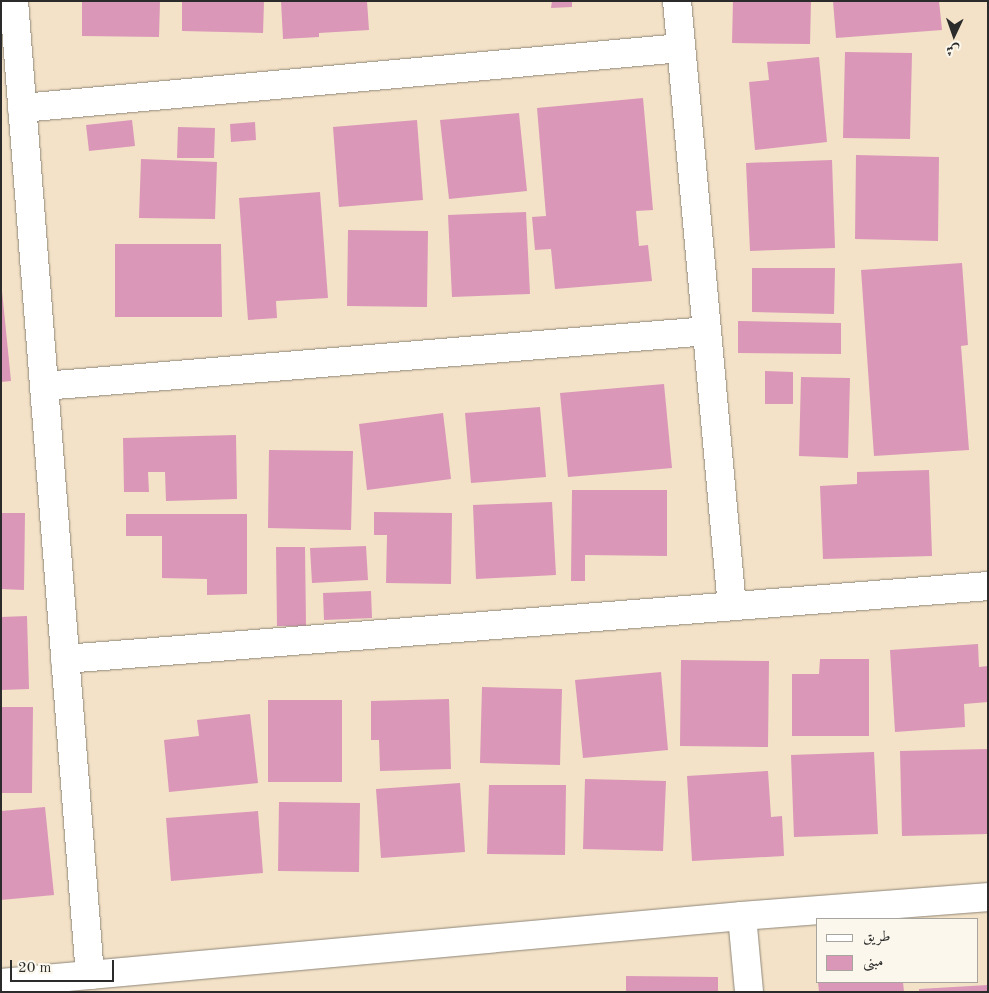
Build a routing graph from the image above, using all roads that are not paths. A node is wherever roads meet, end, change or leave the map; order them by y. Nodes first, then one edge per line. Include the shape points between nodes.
1 (14, 1) edge
2 (677, 1) edge
3 (681, 48) junction
4 (22, 108) junction
5 (707, 330) junction
6 (44, 386) junction
7 (988, 586) edge
8 (732, 606) junction
9 (65, 659) junction
10 (988, 896) edge
11 (742, 916) junction
12 (90, 975) junction
13 (125, 982) edge
14 (1, 983) edge
15 (750, 992) edge

1 - 4 street
2 - 3 street
3 - 4 street
3 - 5 street
4 - 6 street
5 - 6 street
5 - 8 street
6 - 9 street
7 - 8 street
8 - 9 street
9 - 12 street
10 - 11 street
11 - 13 street
11 - 15 street
12 - 13 street
12 - 14 street

